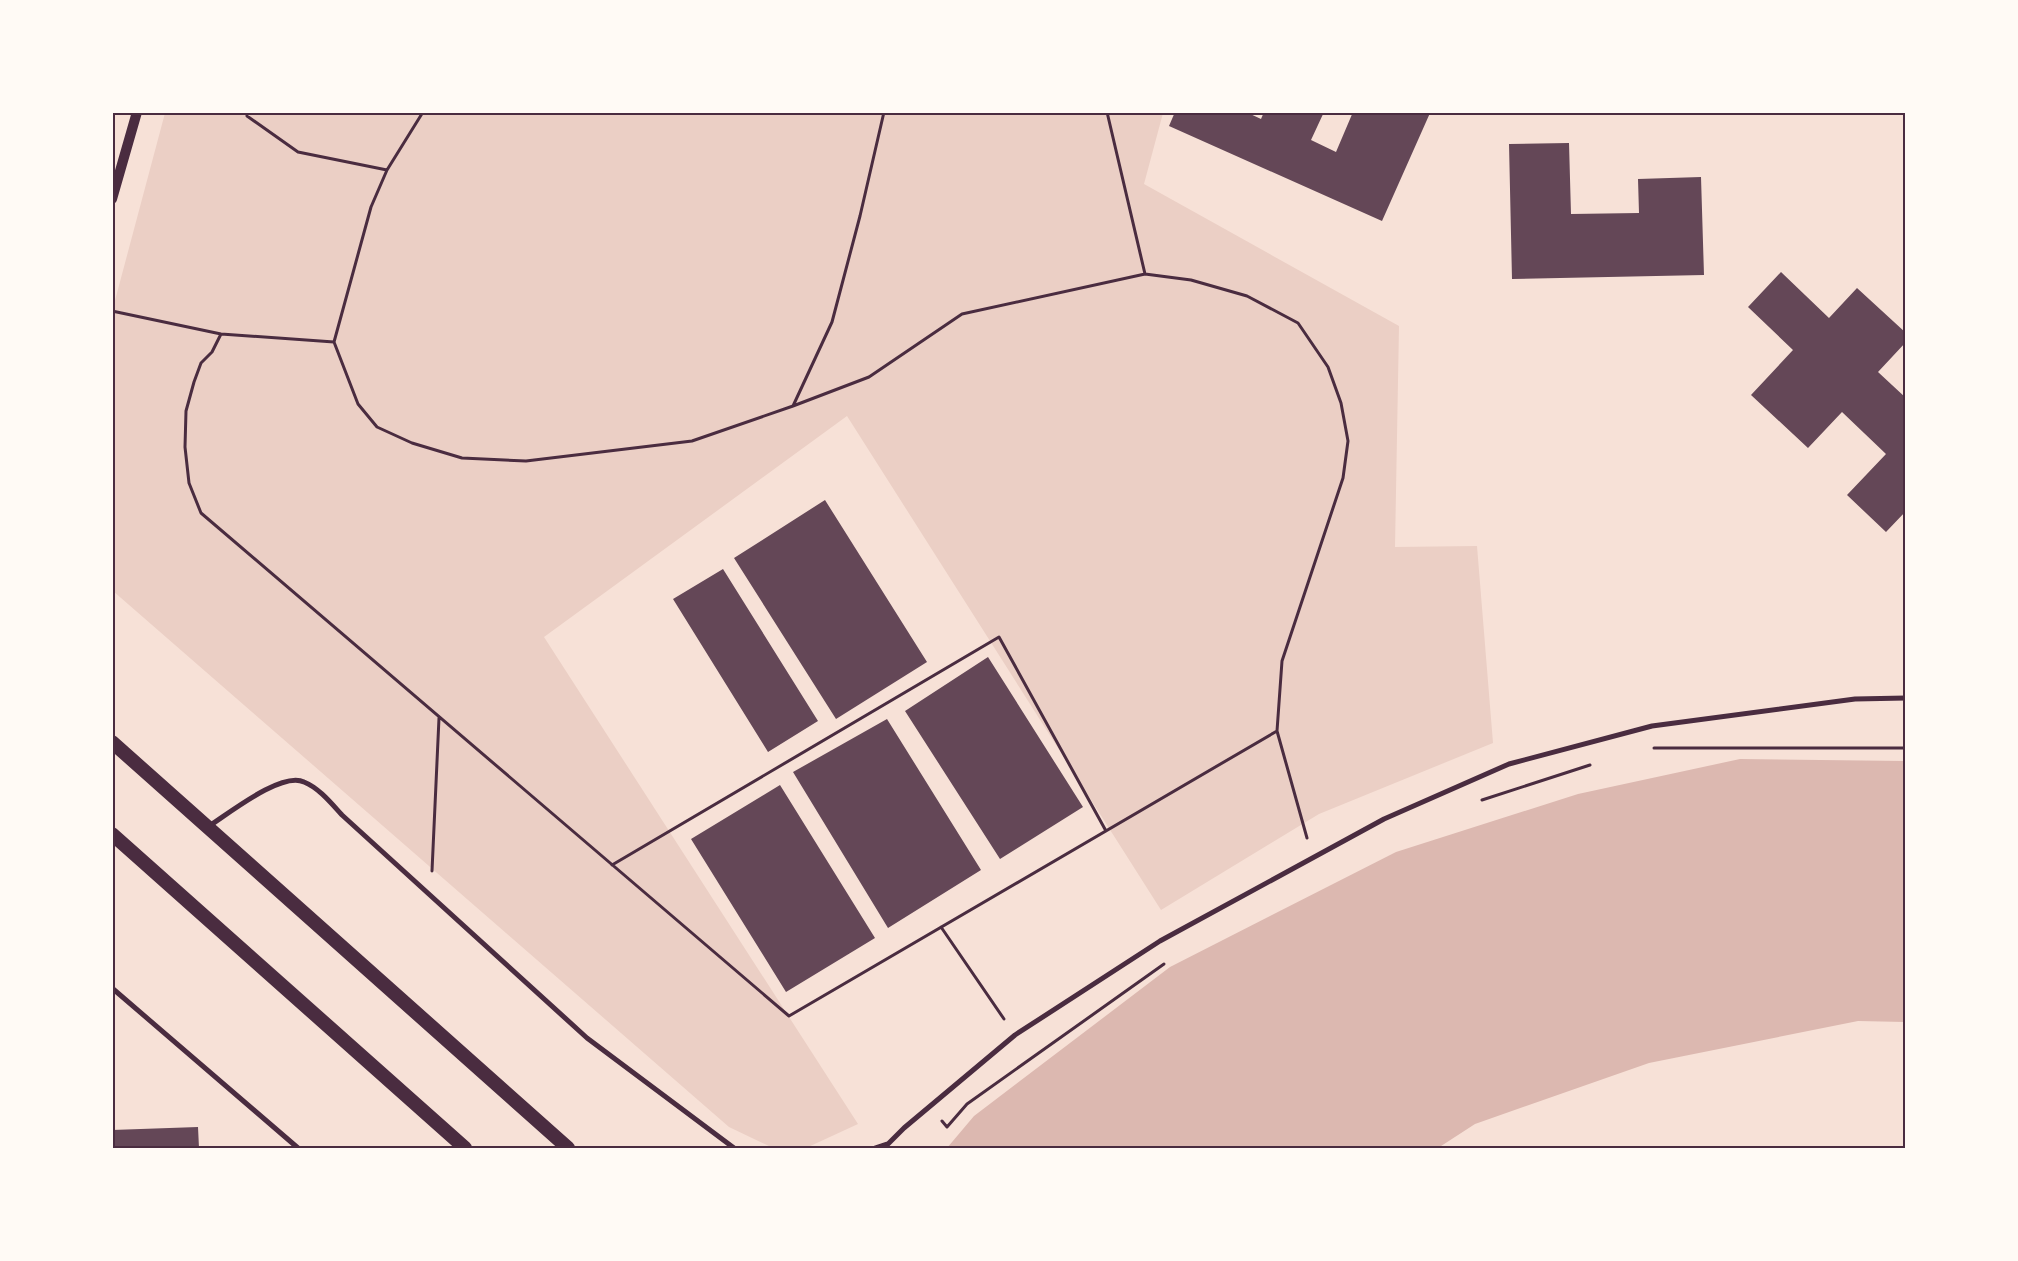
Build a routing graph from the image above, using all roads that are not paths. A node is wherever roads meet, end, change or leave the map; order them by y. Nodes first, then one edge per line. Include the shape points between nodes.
1 (136, 112) edge
2 (112, 199) edge
3 (1906, 698) edge
4 (112, 742) edge
5 (208, 827) junction
6 (112, 834) edge
7 (112, 988) edge
8 (886, 1146) edge
9 (298, 1148) edge
10 (465, 1148) edge
11 (568, 1148) edge
12 (734, 1148) edge
13 (875, 1148) edge

1 - 2 main road
3 - 8 street via 1855,699 1652,726 1509,764 1384,819 1160,941 1015,1035
4 - 5 highway
5 - 11 highway
5 - 12 street via 270,786 303,780 587,1038
6 - 10 highway
7 - 9 street
8 - 13 street

